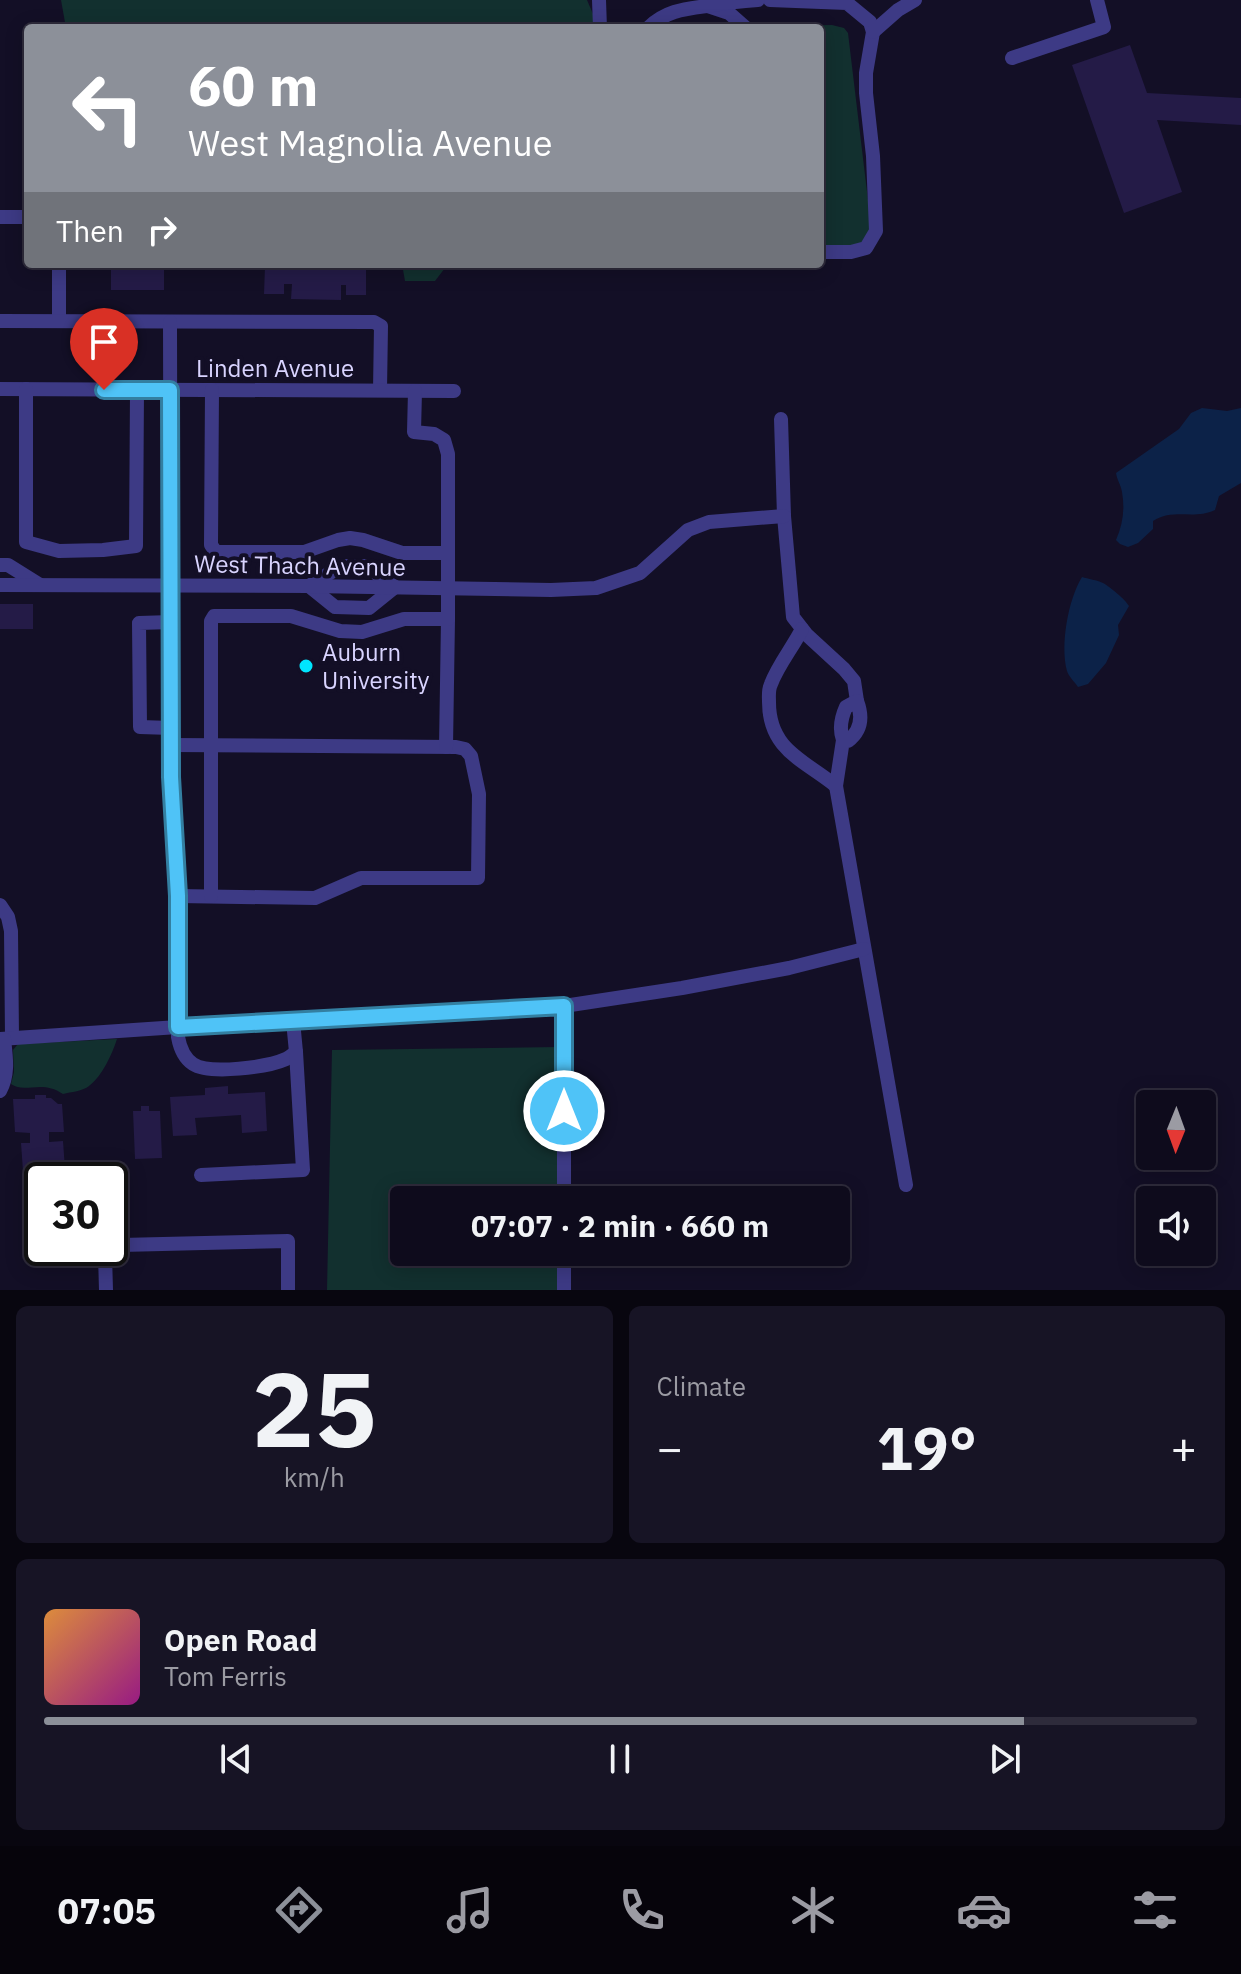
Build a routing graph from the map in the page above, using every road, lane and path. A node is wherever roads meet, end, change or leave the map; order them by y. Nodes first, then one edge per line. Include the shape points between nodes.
1 (599, 0) edge
2 (758, 0) edge
3 (770, 0) edge
4 (915, 0) edge
5 (1097, 0) edge
6 (708, 6) junction
7 (600, 24) edge
8 (653, 24) edge
9 (741, 24) edge
10 (873, 32) junction
11 (1012, 58) dead end
12 (0, 217) edge
13 (24, 217) edge
14 (824, 252) edge
15 (59, 268) edge
16 (0, 321) edge
17 (59, 321) junction
18 (170, 322) junction
19 (0, 389) edge
20 (26, 389) junction
21 (137, 390) junction
22 (170, 390) junction
23 (212, 390) junction
24 (380, 390) junction
25 (415, 391) junction
26 (454, 391) dead end
27 (781, 419) dead end
28 (784, 516) junction
29 (448, 553) junction
30 (0, 565) edge
31 (0, 585) edge
32 (40, 585) junction
33 (172, 586) junction
34 (309, 586) junction
35 (395, 587) junction
36 (448, 588) junction
37 (448, 619) junction
38 (171, 622) junction
39 (802, 629) junction
40 (171, 728) junction
41 (171, 745) junction
42 (211, 746) junction
43 (446, 747) junction
44 (836, 786) junction
45 (178, 896) junction
46 (211, 896) junction
47 (0, 905) edge
48 (864, 949) junction
49 (564, 1006) junction
50 (293, 1021) junction
51 (178, 1027) junction
52 (5, 1039) edge
53 (296, 1052) junction
54 (0, 1091) edge
55 (201, 1175) dead end
56 (906, 1185) dead end
57 (564, 1186) edge
58 (564, 1266) edge
59 (106, 1290) edge
60 (288, 1290) edge
61 (564, 1290) edge

1 - 7 street
2 - 6 street
3 - 10 street via 847,3 870,22
4 - 10 street
5 - 11 street via 1104,27
6 - 8 street via 684,8
6 - 9 street
10 - 14 street via 866,93 876,231 866,248
12 - 13 street
15 - 17 street
16 - 17 street
17 - 18 street
18 - 22 street
18 - 24 street via 374,322 381,326
19 - 20 street, Linden Avenue
20 - 21 street, Linden Avenue
20 - 21 street via 26,542 59,551 136,546
21 - 22 street, Linden Avenue
22 - 23 street, Linden Avenue
22 - 33 street
23 - 24 street, Linden Avenue
23 - 29 street via 211,545 216,552 304,552 350,538 402,553
24 - 25 street, Linden Avenue
25 - 26 street, Linden Avenue
25 - 29 street via 414,432 444,440 448,454
27 - 28 street
28 - 36 street, West Thach Avenue via 709,522 688,530 640,573 596,588
28 - 39 street via 793,617
29 - 36 street
30 - 32 street
31 - 32 street, West Thach Avenue
32 - 33 street, West Thach Avenue
33 - 34 street, West Thach Avenue
33 - 38 street
34 - 35 street, West Thach Avenue
34 - 35 street via 341,566 366,566
34 - 35 street via 335,607 369,608
35 - 36 street, West Thach Avenue
36 - 37 street
37 - 42 street via 404,619 362,632 291,616 214,616
37 - 43 street
38 - 40 street
38 - 40 street via 139,623 139,638 140,727
39 - 44 street via 854,681 857,701 842,716
39 - 44 street via 769,689 772,728 796,758
40 - 41 street
41 - 42 street
41 - 45 street
42 - 43 street
42 - 46 street
43 - 46 street via 465,749 471,756 479,794 478,878 361,878 315,898
44 - 48 street
45 - 46 street
45 - 51 street
47 - 52 street via 11,931
48 - 49 street via 789,968
48 - 56 street
49 - 50 street
49 - 57 street
50 - 51 street
50 - 53 street
51 - 52 street
51 - 53 street via 184,1055 201,1068 264,1064
52 - 54 street via 7,1070
53 - 55 street via 303,1170
58 - 61 street
59 - 60 street via 105,1255 121,1245 288,1241

